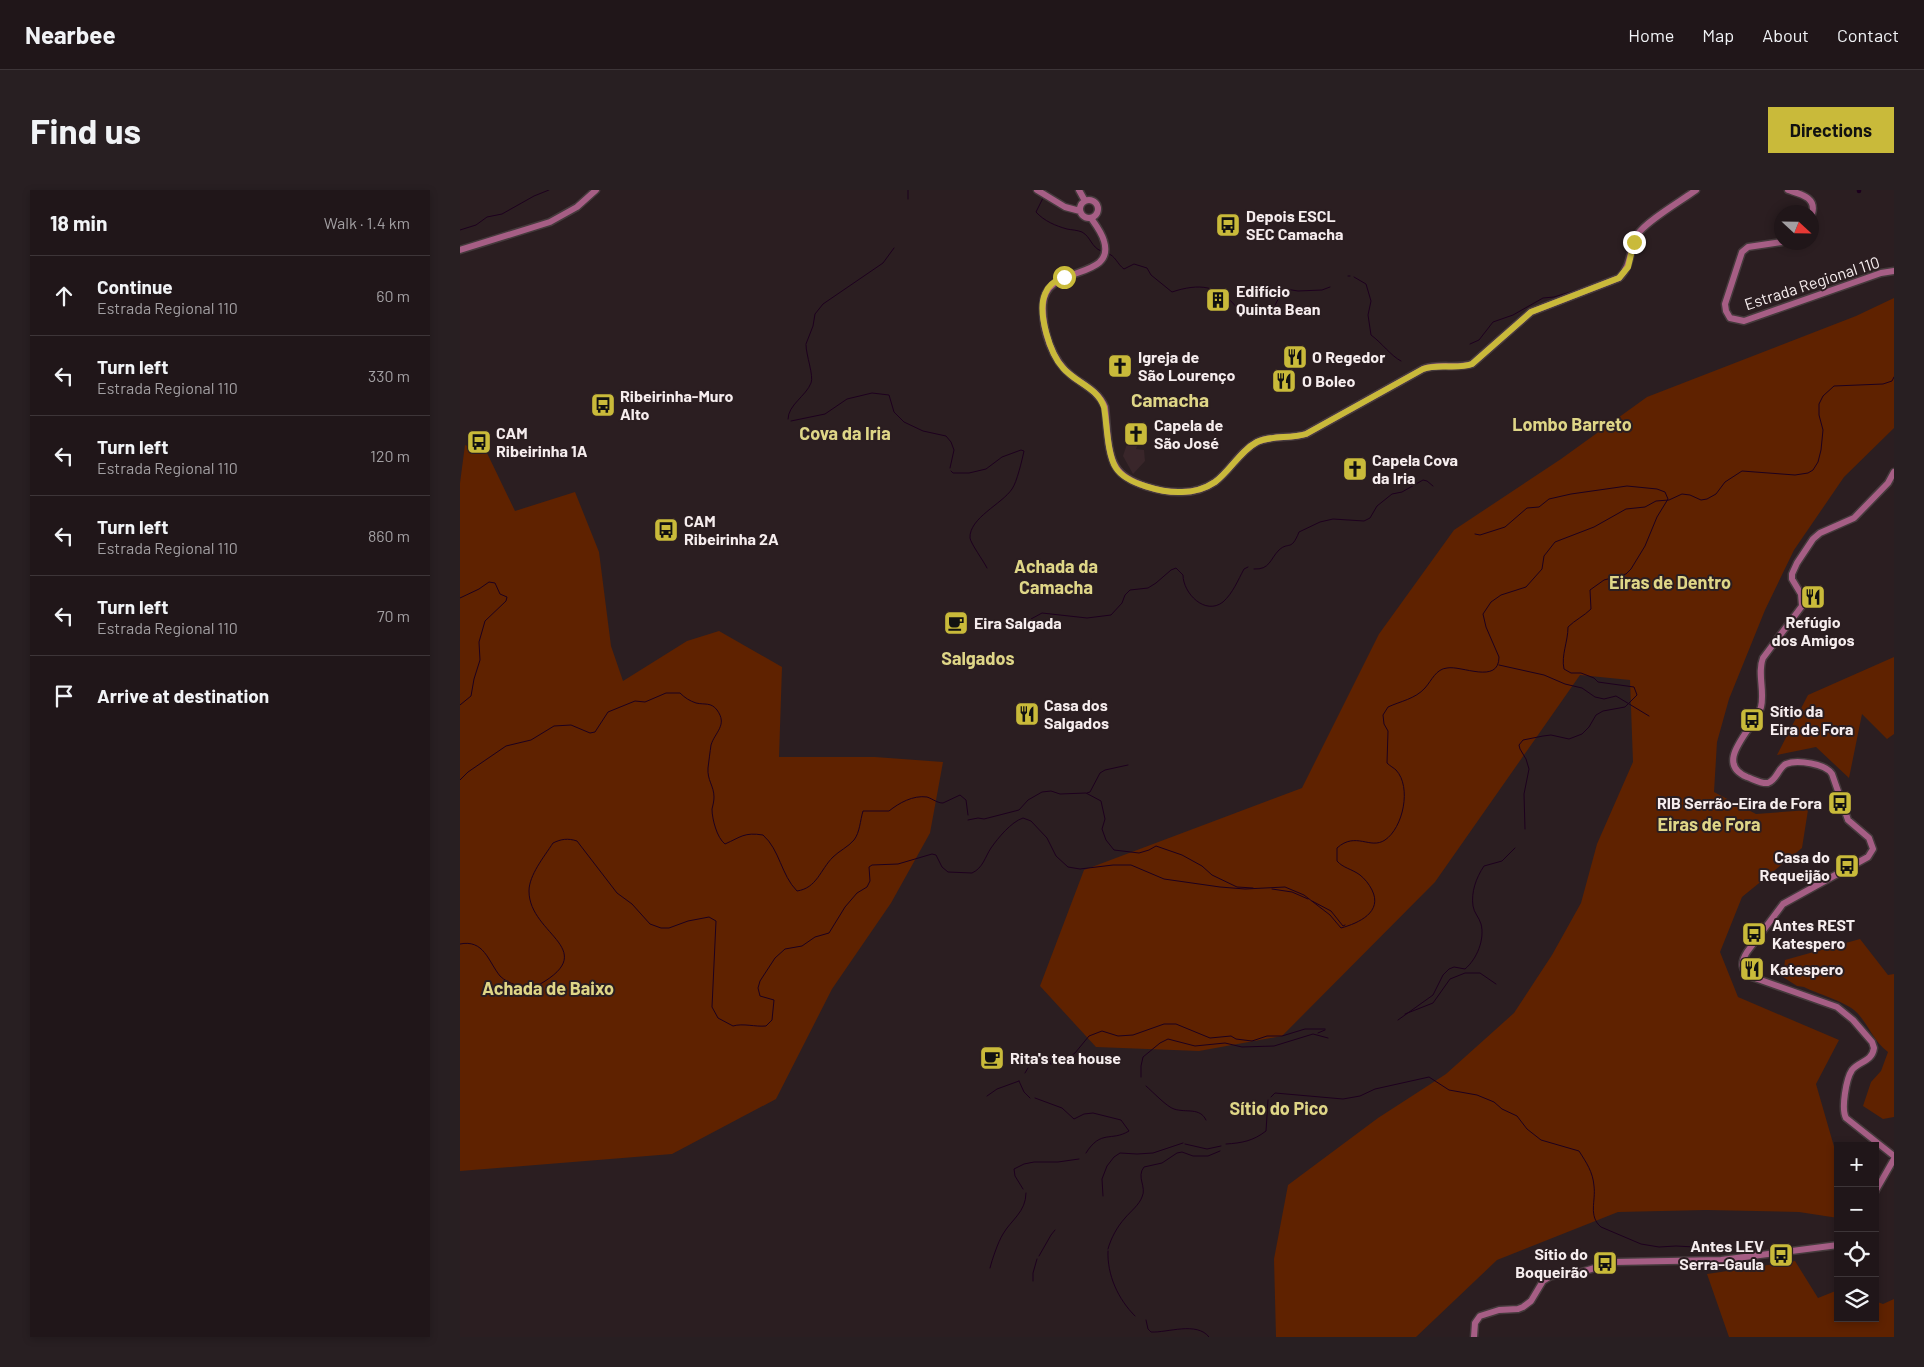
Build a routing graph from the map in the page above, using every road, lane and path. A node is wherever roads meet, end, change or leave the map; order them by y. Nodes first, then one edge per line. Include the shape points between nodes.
1 (596, 190) edge
2 (1037, 190) edge
3 (1079, 190) edge
4 (1696, 190) edge
5 (1788, 190) edge
6 (1085, 201) junction
7 (1812, 205) edge
8 (1080, 211) junction
9 (1092, 218) junction
10 (1774, 243) edge
11 (460, 250) edge
12 (1894, 271) edge
13 (1894, 472) edge
14 (1894, 1158) edge
15 (1878, 1187) edge
16 (1834, 1246) edge
17 (1474, 1337) edge

1 - 11 main road via 577,207 550,222
2 - 8 main road via 1065,207
3 - 6 main road
4 - 9 main road via 1641,230 1634,242 1628,267 1619,278 1531,312 1472,364 1423,369 1306,434 1257,442 1215,482 1191,492 1172,492 1143,485 1119,472 1111,455 1102,401 1094,391 1066,372 1053,354 1043,309 1044,294 1055,281 1099,263 1105,243
5 - 7 main road via 1807,197
6 - 8 main road
6 - 9 main road via 1097,204 1097,212
8 - 9 main road via 1085,217
10 - 12 main road, Estrada Regional 110 via 1748,247 1742,252 1726,304 1730,318 1744,320
13 - 14 main road via 1888,483 1854,518 1816,536 1796,563 1792,577 1802,594 1802,606 1763,658 1762,706 1733,758 1738,772 1762,783 1771,782 1788,763 1827,768 1848,820 1872,842 1873,849 1868,856 1783,904 1747,952 1742,966 1752,978 1837,1007 1872,1042 1872,1056 1850,1072 1843,1110 1846,1118
14 - 15 main road
16 - 17 main road via 1721,1260 1615,1262 1578,1273 1551,1276 1543,1281 1523,1307 1480,1316 1475,1323

